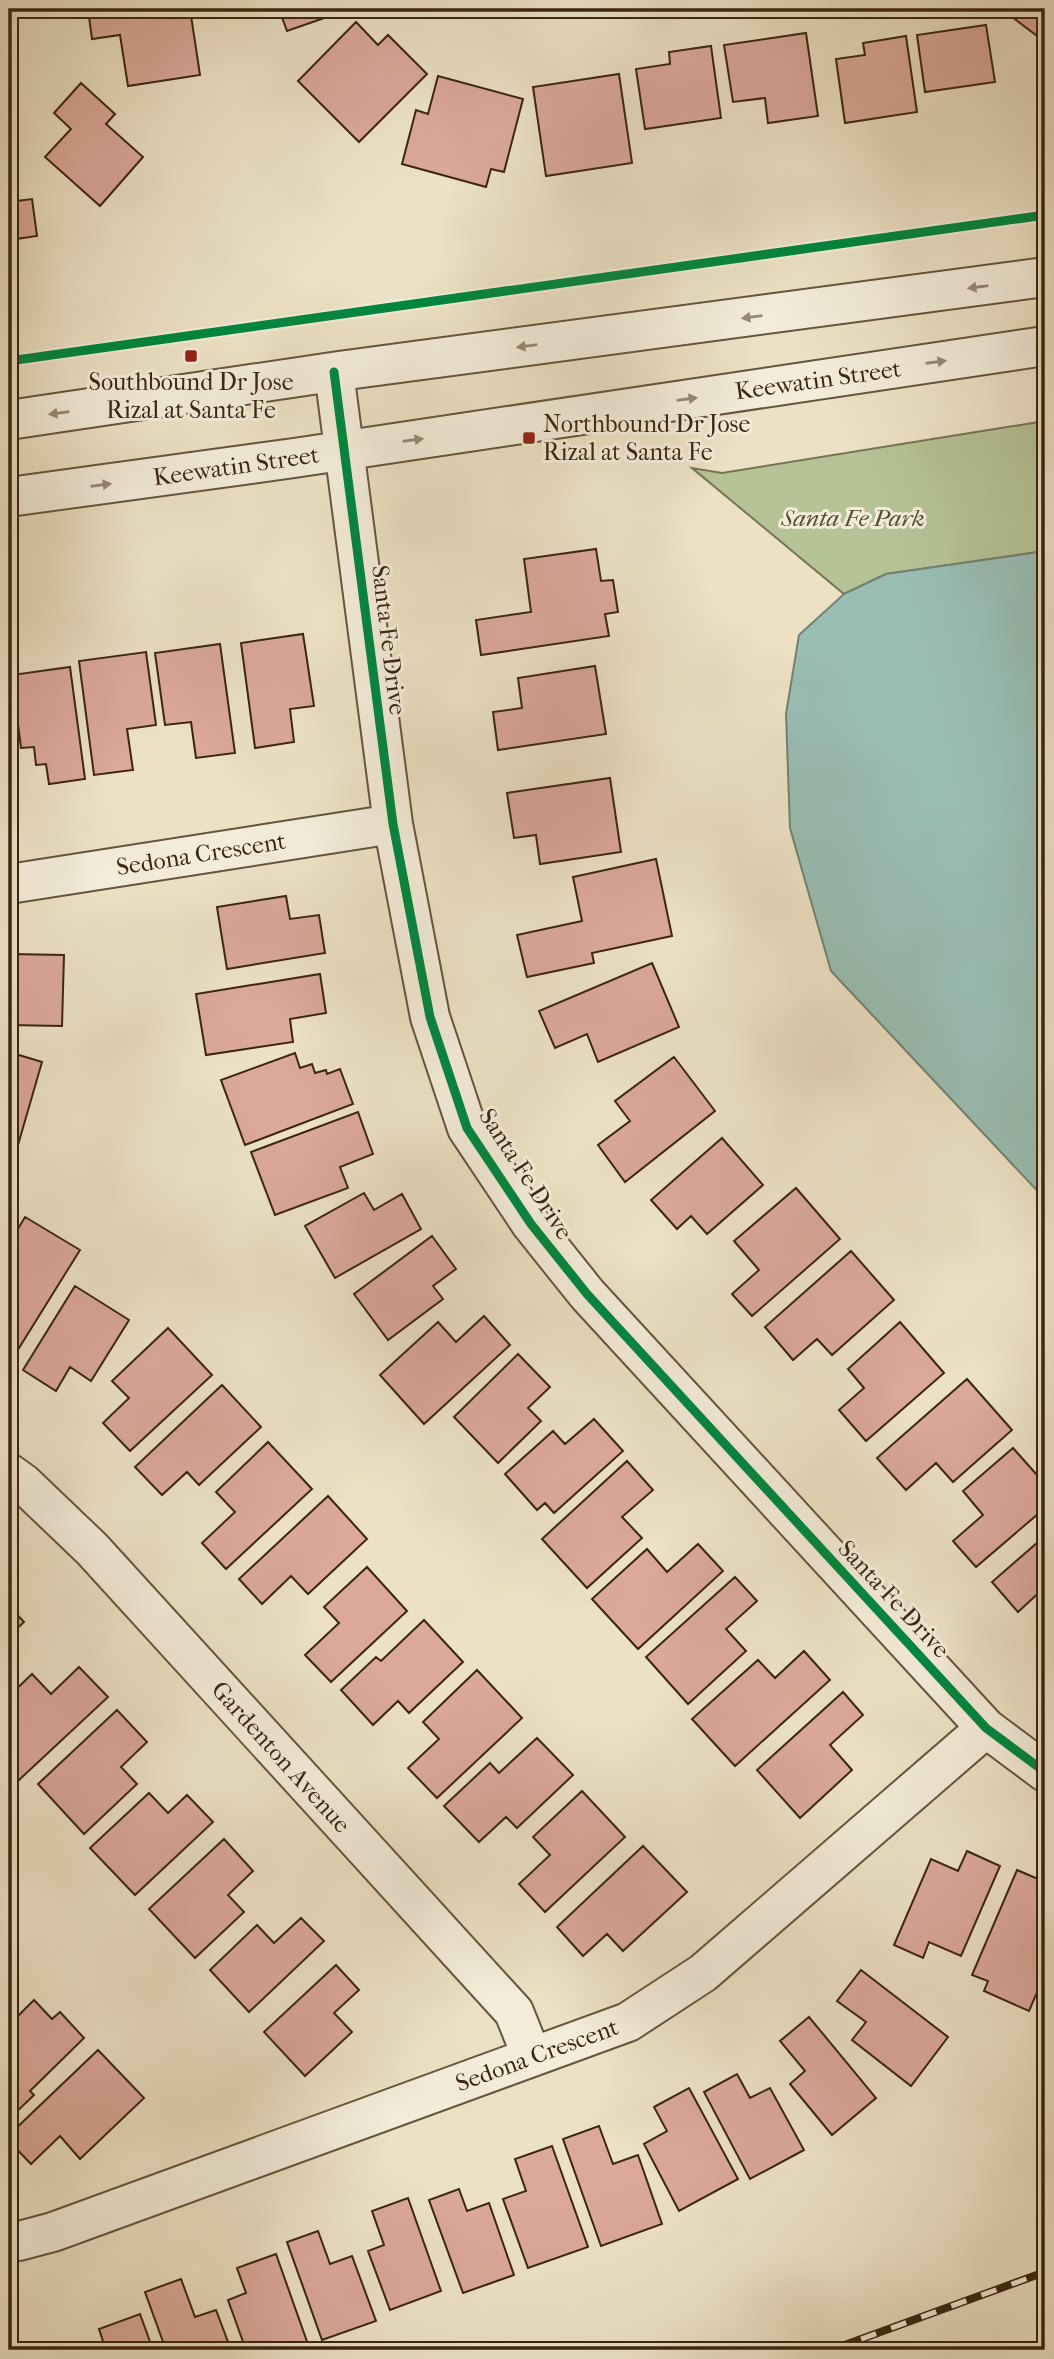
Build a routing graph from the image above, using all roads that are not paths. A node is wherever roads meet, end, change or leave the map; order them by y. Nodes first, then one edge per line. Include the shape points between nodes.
1 (1045, 277) edge
2 (1045, 346) edge
3 (334, 372) junction
4 (9, 420) edge
5 (346, 450) junction
6 (9, 497) edge
7 (393, 824) junction
8 (9, 884) edge
9 (9, 1473) edge
10 (986, 1728) junction
11 (1045, 1772) edge
12 (532, 2057) junction
13 (9, 2239) edge

1 -> 3 street
5 -> 2 street, Keewatin Street
3 -> 4 street
3 - 5 street, Santa Fe Drive
6 -> 5 street, Keewatin Street
5 - 7 street, Santa Fe Drive
7 - 8 street, Sedona Crescent
7 - 10 street, Santa Fe Drive via 430,1017 467,1128 531,1224 587,1294
9 - 12 street, Gardenton Avenue via 92,1549 514,2012
10 - 11 street, Santa Fe Drive
10 - 12 street, Sedona Crescent via 703,1973 628,2022
12 - 13 street, Sedona Crescent via 53,2232 19,2241

